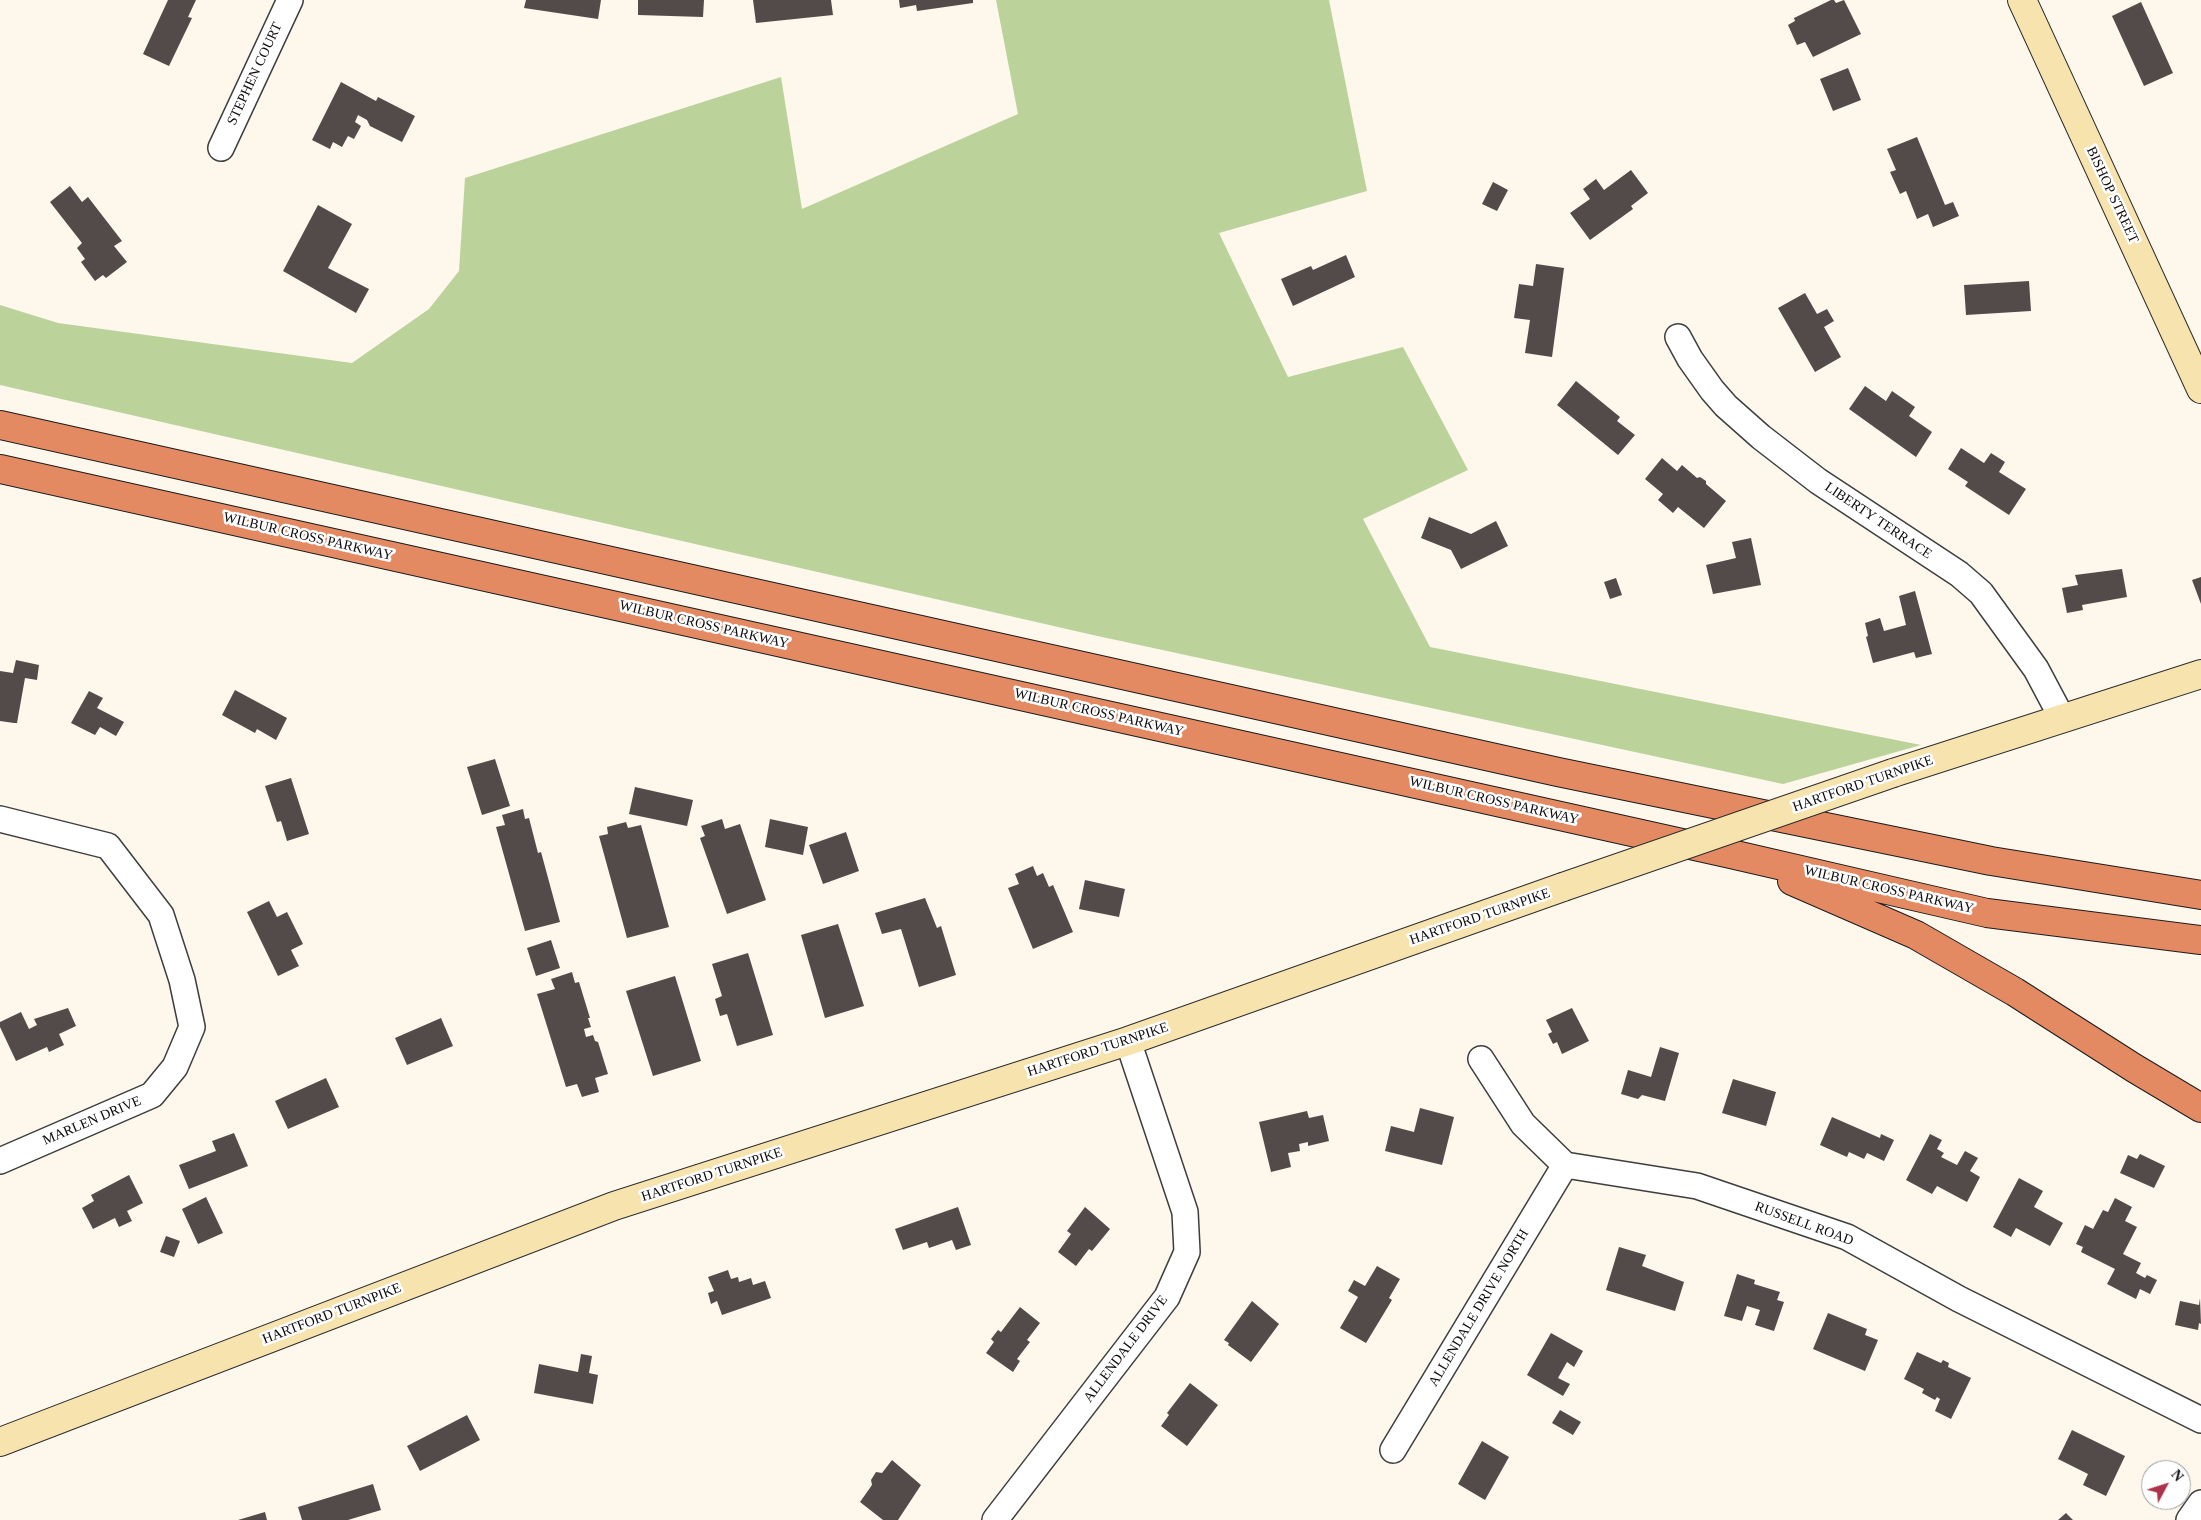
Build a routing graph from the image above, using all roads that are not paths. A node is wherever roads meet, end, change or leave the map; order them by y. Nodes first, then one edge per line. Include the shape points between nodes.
1 (290, 0) edge
2 (2022, 0) edge
3 (221, 148) dead end
4 (1678, 337) dead end
5 (2201, 390) edge
6 (0, 425) edge
7 (0, 469) edge
8 (2201, 674) edge
9 (2062, 718) junction
10 (0, 819) edge
11 (1731, 854) junction
12 (2201, 895) edge
13 (2201, 940) edge
14 (1128, 1042) junction
15 (1482, 1059) dead end
16 (2201, 1108) edge
17 (0, 1161) edge
18 (1564, 1165) junction
19 (2201, 1420) edge
20 (0, 1442) edge
21 (1393, 1450) dead end
22 (2201, 1504) edge
23 (995, 1520) edge
24 (2189, 1520) edge

1 - 3 street, STEPHEN COURT
2 - 5 main road, BISHOP STREET
4 - 9 street, LIBERTY TERRACE via 1712,390 1761,437 1818,481 1959,574 1981,593 2036,669
6 - 12 highway via 1558,772 1991,862
7 - 11 highway, WILBUR CROSS PARKWAY
8 - 9 main road, HARTFORD TURNPIKE
9 - 14 main road, HARTFORD TURNPIKE, bridge via 1563,887
10 - 17 street, MARLEN DRIVE via 108,846 161,915 182,980 192,1027 175,1067 152,1095
11 - 13 highway, WILBUR CROSS PARKWAY via 1987,913
11 - 16 highway via 1916,935 2015,992
14 - 20 main road, HARTFORD TURNPIKE via 614,1206
14 - 23 street, ALLENDALE DRIVE via 1186,1212 1187,1252 1167,1297
15 - 18 street via 1523,1124
18 - 19 street, RUSSELL ROAD via 1697,1186 1847,1237 1959,1300
18 - 21 street, ALLENDALE DRIVE NORTH
22 - 24 street

